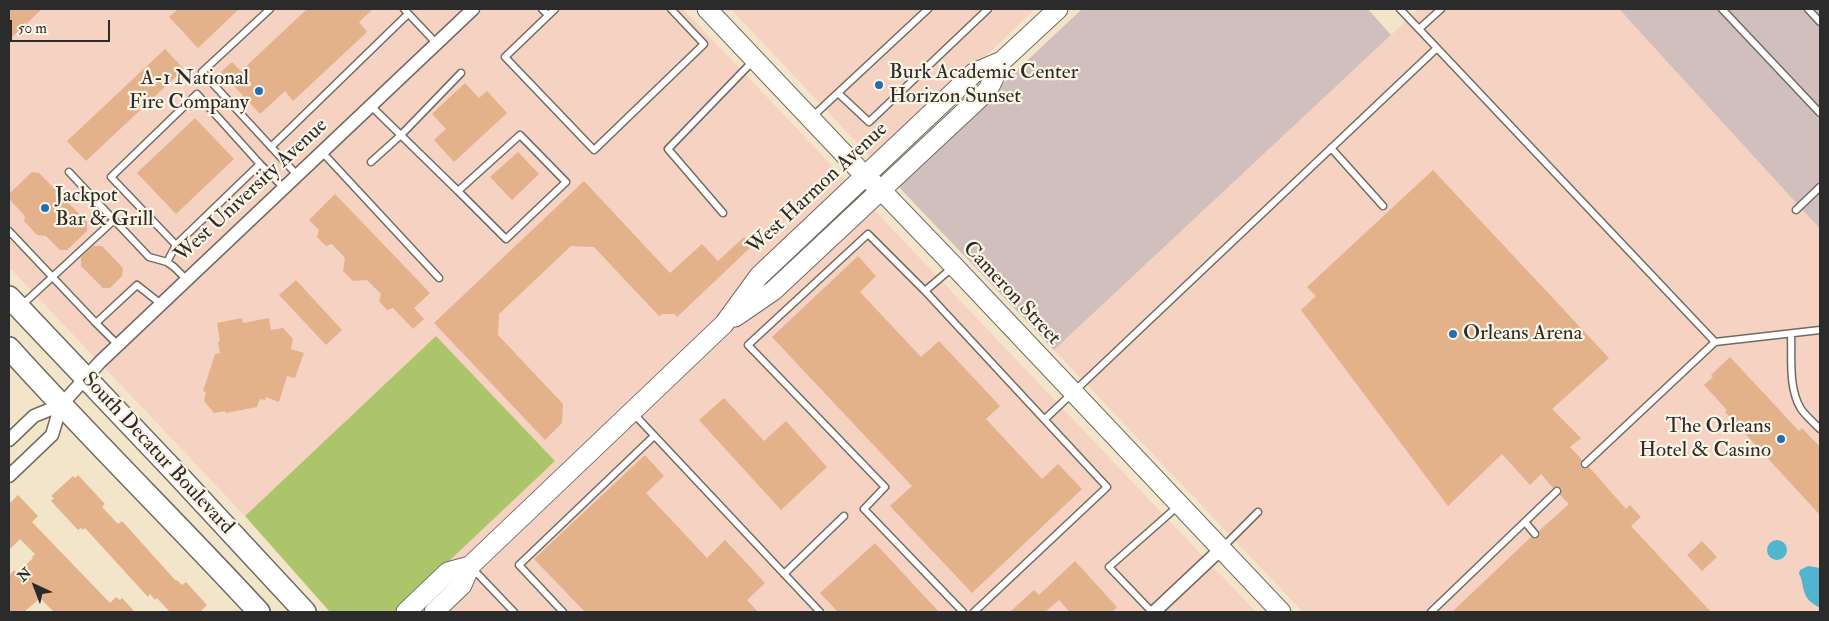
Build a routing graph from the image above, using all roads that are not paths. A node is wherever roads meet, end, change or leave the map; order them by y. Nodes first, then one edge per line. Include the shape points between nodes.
1 (270, 9) edge
2 (474, 9) edge
3 (542, 9) edge
4 (555, 9) edge
5 (671, 9) edge
6 (708, 9) edge
7 (928, 9) edge
8 (988, 9) edge
9 (1057, 9) edge
10 (1400, 9) edge
11 (1441, 9) edge
12 (1722, 9) edge
13 (1808, 9) edge
14 (406, 11) edge
15 (548, 15) junction
16 (1820, 22) edge
17 (1420, 29) junction
18 (437, 44) junction
19 (1437, 48) junction
20 (755, 59) junction
21 (1002, 61) junction
22 (461, 73) dead end
23 (838, 93) junction
24 (371, 106) junction
25 (1820, 114) edge
26 (811, 118) junction
27 (401, 135) junction
28 (271, 147) junction
29 (1331, 148) junction
30 (322, 152) junction
31 (371, 162) dead end
32 (260, 164) junction
33 (69, 172) dead end
34 (298, 176) junction
35 (865, 176) junction
36 (1820, 187) edge
37 (284, 188) junction
38 (882, 190) junction
39 (458, 191) junction
40 (1383, 206) dead end
41 (1796, 210) dead end
42 (724, 213) dead end
43 (114, 220) junction
44 (9, 231) edge
45 (176, 245) junction
46 (167, 262) junction
47 (954, 266) junction
48 (52, 277) junction
49 (439, 278) dead end
50 (187, 280) junction
51 (925, 291) junction
52 (14, 302) edge
53 (161, 304) junction
54 (96, 323) junction
55 (724, 324) junction
56 (1820, 330) edge
57 (1791, 334) junction
58 (1715, 342) junction
59 (118, 345) junction
60 (9, 348) edge
61 (86, 378) junction
62 (1073, 394) junction
63 (61, 405) junction
64 (632, 412) junction
65 (1044, 420) junction
66 (1820, 429) edge
67 (654, 436) junction
68 (9, 440) edge
69 (1585, 464) dead end
70 (9, 476) edge
71 (1557, 491) dead end
72 (1178, 505) junction
73 (1258, 512) dead end
74 (844, 516) dead end
75 (1525, 522) junction
76 (1535, 534) dead end
77 (1221, 549) junction
78 (470, 566) junction
79 (784, 574) junction
80 (1275, 609) edge
81 (260, 612) edge
82 (305, 612) edge
83 (406, 612) edge
84 (434, 612) edge
85 (514, 612) edge
86 (563, 612) edge
87 (820, 612) edge
88 (963, 612) edge
89 (974, 612) edge
90 (1153, 612) edge
91 (1431, 612) edge

1 - 28 lane via 202,72
2 - 18 street, West University Avenue
3 - 15 lane
4 - 15 lane
5 - 15 lane via 704,44 594,150 505,57
6 - 20 main road, Cameron Street
7 - 23 lane
8 - 23 lane via 869,122
9 - 21 main road, West Harmon Avenue
10 - 17 lane
11 - 17 lane
12 - 25 lane
13 - 16 lane
14 - 18 lane
14 - 28 lane
17 - 19 lane
18 - 24 street, West University Avenue
19 - 29 lane
19 - 58 lane
20 - 26 main road, Cameron Street
20 - 42 lane via 668,149
21 - 35 main road, West Harmon Avenue via 974,73
21 - 38 main road, West Harmon Avenue via 988,90
22 - 27 lane
23 - 26 lane
24 - 27 lane
24 - 30 street, West University Avenue
26 - 35 main road, Cameron Street
27 - 31 lane
27 - 39 lane
28 - 34 lane
29 - 40 lane
29 - 62 lane
30 - 34 street, West University Avenue
30 - 49 lane
32 - 37 lane
32 - 45 lane
32 - 45 lane via 197,94 111,177
33 - 43 lane
34 - 37 street, West University Avenue
35 - 38 main road, Cameron Street
35 - 55 main road, West Harmon Avenue via 759,276
36 - 41 lane
37 - 50 street, West University Avenue
38 - 47 main road, Cameron Street
38 - 55 main road, West Harmon Avenue via 774,291
39 - 39 lane via 520,135 566,182 506,239
43 - 46 lane via 149,257
43 - 48 lane
44 - 48 lane
45 - 46 lane
46 - 50 lane
47 - 51 lane
47 - 62 main road, Cameron Street
48 - 52 lane
48 - 54 lane
50 - 53 street, West University Avenue
51 - 65 lane
51 - 88 lane via 868,234 748,345 885,487 864,509
52 - 61 main road, South Decatur Boulevard
53 - 54 lane via 137,285
53 - 59 street, West University Avenue
54 - 59 lane
55 - 64 main road, West Harmon Avenue
56 - 57 lane
57 - 58 lane
57 - 66 lane via 1796,399
58 - 69 lane
59 - 61 street, West University Avenue
60 - 63 main road, South Decatur Boulevard
61 - 63 street, West University Avenue
61 - 82 main road, South Decatur Boulevard
62 - 65 lane
62 - 72 main road, Cameron Street
63 - 68 street via 34,416
63 - 70 street via 52,435
63 - 81 main road, South Decatur Boulevard
64 - 67 lane
64 - 78 main road, West Harmon Avenue
65 - 89 lane via 1107,487
67 - 79 lane
67 - 86 lane via 519,565
71 - 75 lane
72 - 77 main road, Cameron Street
72 - 90 lane via 1109,567
73 - 77 lane
74 - 79 lane
75 - 76 lane
75 - 91 lane
77 - 80 main road, Cameron Street
77 - 90 street
78 - 83 main road, West Harmon Avenue via 448,572
78 - 84 main road, West Harmon Avenue via 462,586
78 - 85 lane
79 - 87 lane

